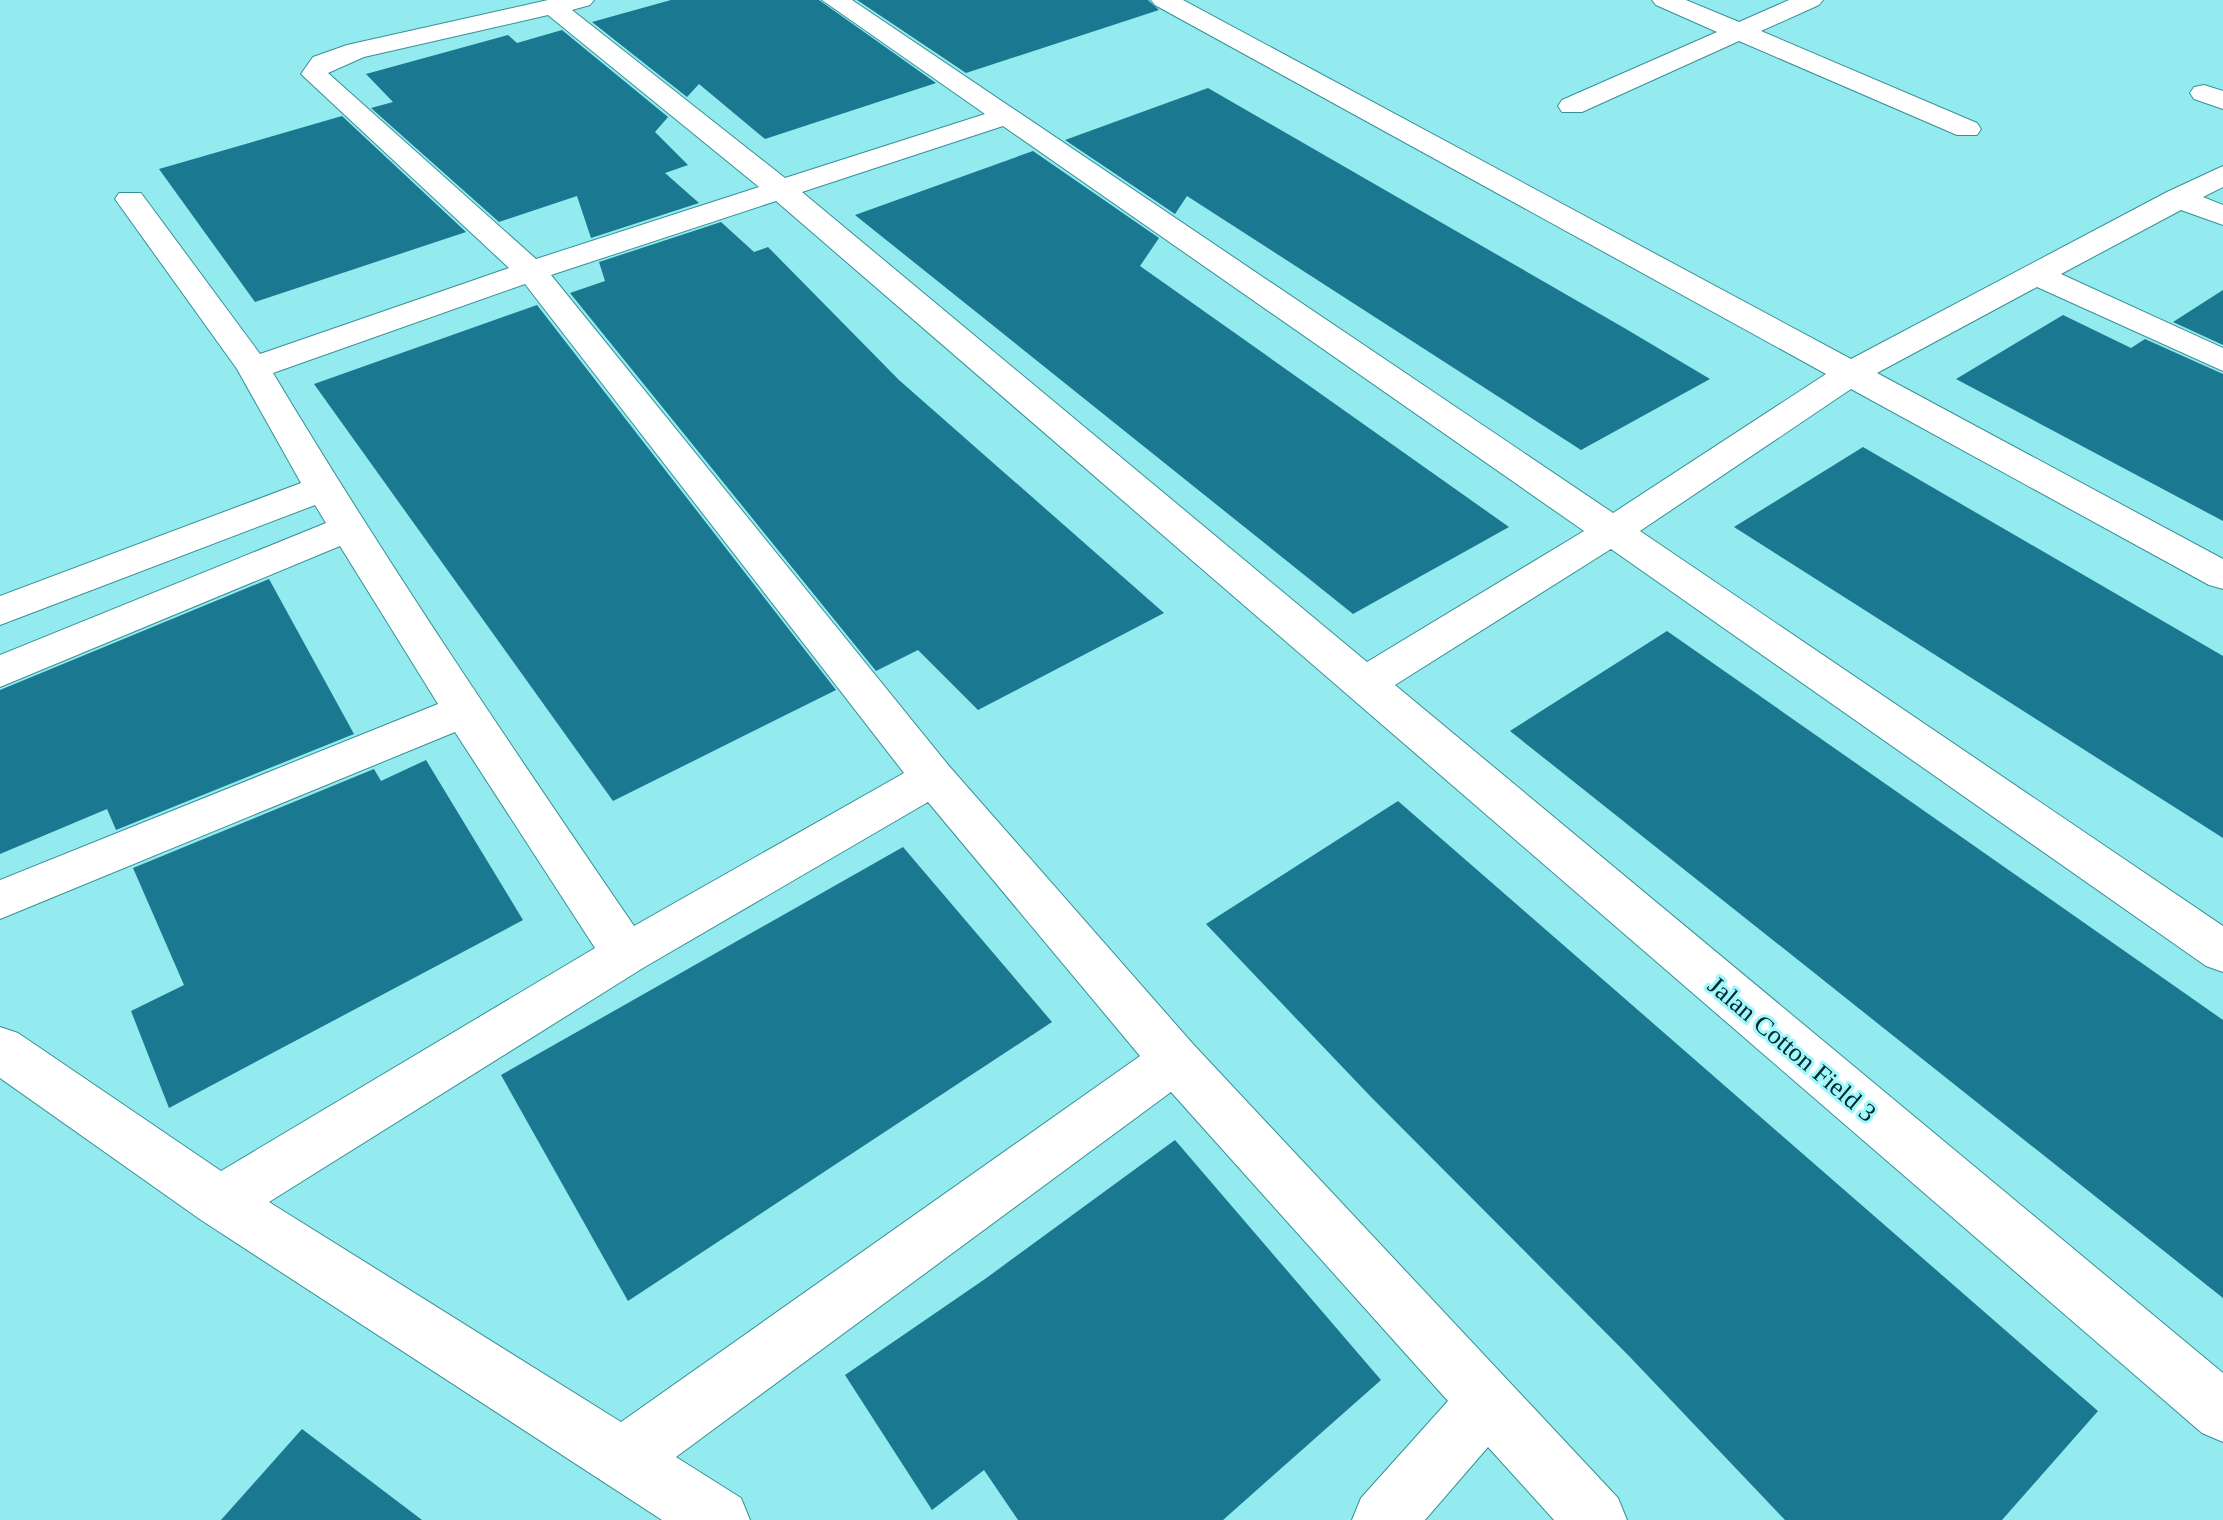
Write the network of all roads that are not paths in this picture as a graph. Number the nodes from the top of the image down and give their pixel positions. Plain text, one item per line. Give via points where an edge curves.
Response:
1 (835, 0) edge
2 (1164, 0) edge
3 (1665, 0) edge
4 (1810, 0) edge
5 (567, 4) edge
6 (1741, 31) junction
7 (1572, 106) dead end
8 (1006, 116) junction
9 (1967, 129) dead end
10 (2223, 175) edge
11 (781, 190) junction
12 (2178, 198) junction
13 (130, 199) dead end
14 (2223, 216) edge
15 (531, 271) junction
16 (2038, 275) junction
17 (2223, 361) edge
18 (253, 368) junction
19 (1853, 372) junction
20 (323, 488) junction
21 (349, 528) junction
22 (1614, 530) junction
23 (2223, 576) edge
24 (0, 611) edge
25 (0, 672) edge
26 (1362, 685) junction
27 (464, 711) junction
28 (933, 778) junction
29 (0, 900) edge
30 (2223, 952) edge
31 (626, 954) junction
32 (0, 1049) edge
33 (1175, 1060) junction
34 (220, 1202) junction
35 (1489, 1400) junction
36 (2223, 1412) edge
37 (624, 1457) junction
38 (719, 1520) edge
39 (1383, 1520) edge
40 (1596, 1520) edge

1 - 8 street
2 - 19 street
3 - 6 street
4 - 6 street
5 - 11 street, Jalan Cotton Field 3
5 - 15 street via 356,51 314,70 316,79
6 - 7 street
6 - 9 street
8 - 11 street
8 - 22 street
10 - 12 street
11 - 15 street
11 - 26 street, Jalan Cotton Field 3
12 - 14 street
12 - 16 street
13 - 18 street
15 - 18 street
15 - 28 street
16 - 17 street
16 - 19 street
18 - 20 street
19 - 22 street
19 - 23 street
20 - 21 street
20 - 24 street
21 - 25 street
21 - 27 street
22 - 26 street
22 - 30 street
26 - 36 street, Jalan Cotton Field 3
27 - 29 street
27 - 31 street
28 - 31 street
28 - 33 street
31 - 34 street
32 - 34 street
33 - 35 street
33 - 37 street
34 - 37 street
35 - 39 street
35 - 40 street
37 - 38 street

